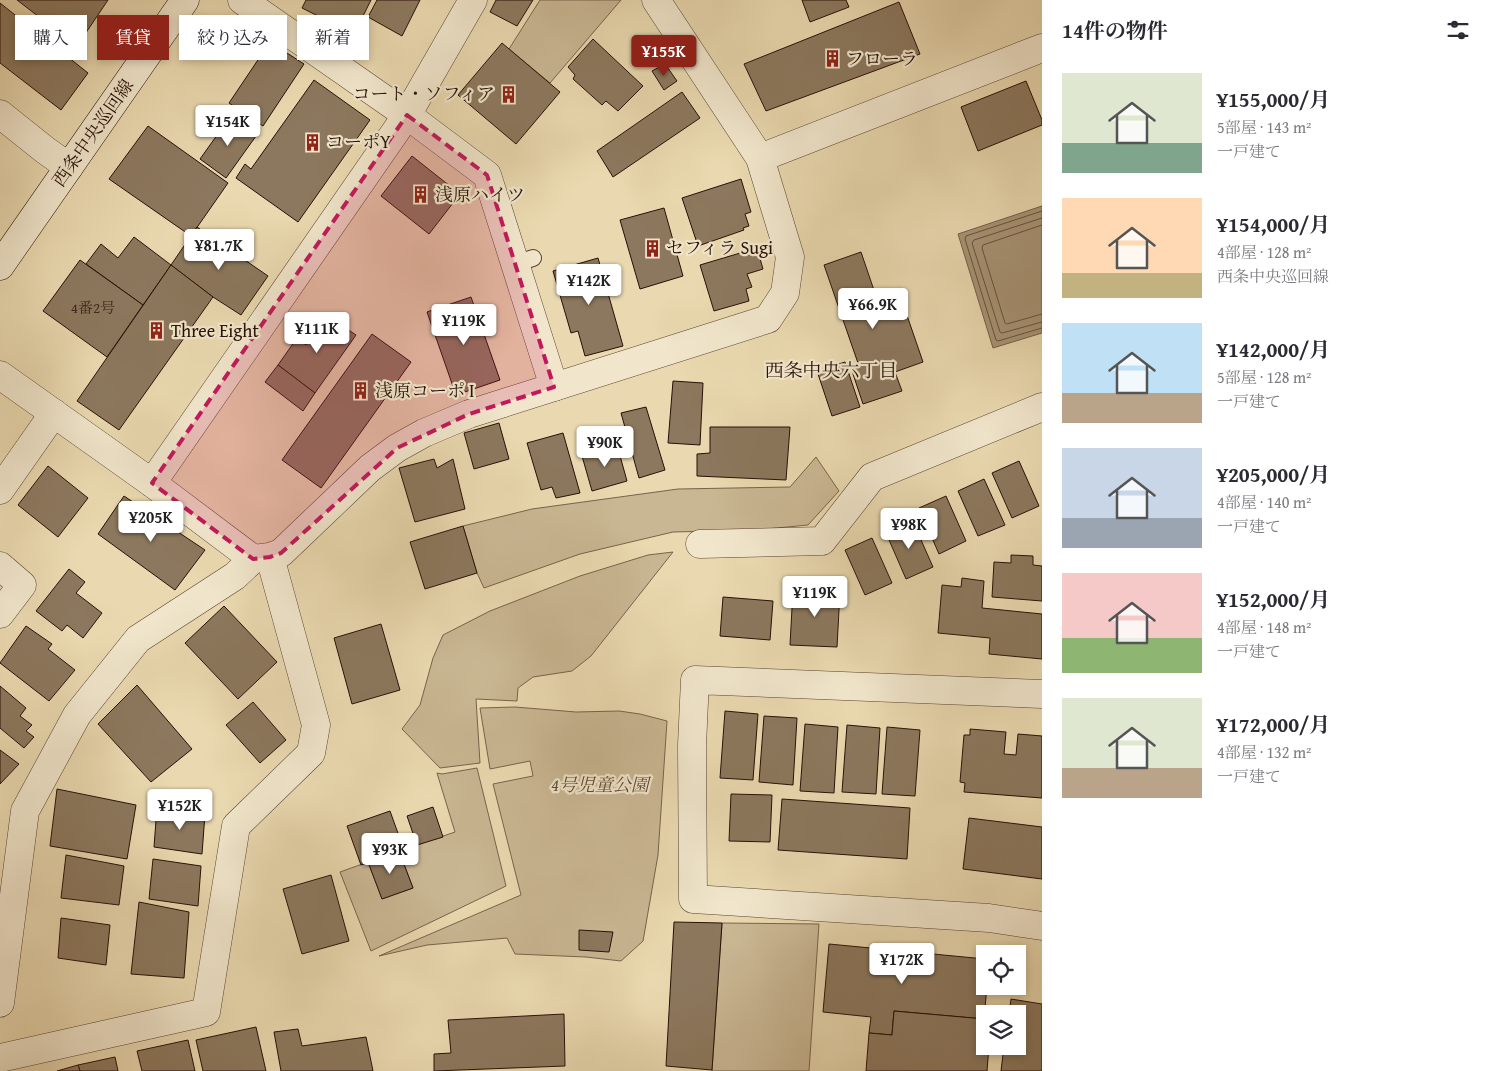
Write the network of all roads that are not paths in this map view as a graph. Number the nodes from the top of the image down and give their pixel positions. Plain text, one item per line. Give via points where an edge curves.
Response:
1 (185, 0) edge
2 (242, 0) edge
3 (473, 0) edge
4 (656, 0) edge
5 (1042, 48) edge
6 (0, 114) edge
7 (407, 115) junction
8 (760, 158) junction
9 (69, 167) junction
10 (0, 266) edge
11 (0, 375) edge
12 (554, 387) junction
13 (1042, 408) edge
14 (54, 413) junction
15 (152, 482) junction
16 (0, 490) edge
17 (700, 544) dead end
18 (261, 558) junction
19 (0, 566) edge
20 (0, 614) edge
21 (1042, 694) edge
22 (1042, 926) edge
23 (0, 1003) edge
24 (0, 1058) edge

1 - 9 street, 西条中央巡回線
2 - 7 street
3 - 7 street
4 - 8 street
5 - 8 street
6 - 9 street
7 - 12 street via 487,175 524,261
7 - 15 street
8 - 12 street via 790,257 785,293 768,320
9 - 10 street, 西条中央巡回線
11 - 14 street
12 - 18 street via 469,414 397,448 370,468 281,553
13 - 17 street via 872,477 822,541
14 - 15 street
14 - 16 street
15 - 18 street
18 - 23 street via 138,639 77,715 25,811
18 - 24 street via 316,725 311,753 236,826 206,1012
19 - 20 street via 22,585
21 - 22 street via 695,680 692,754 694,899 989,918

